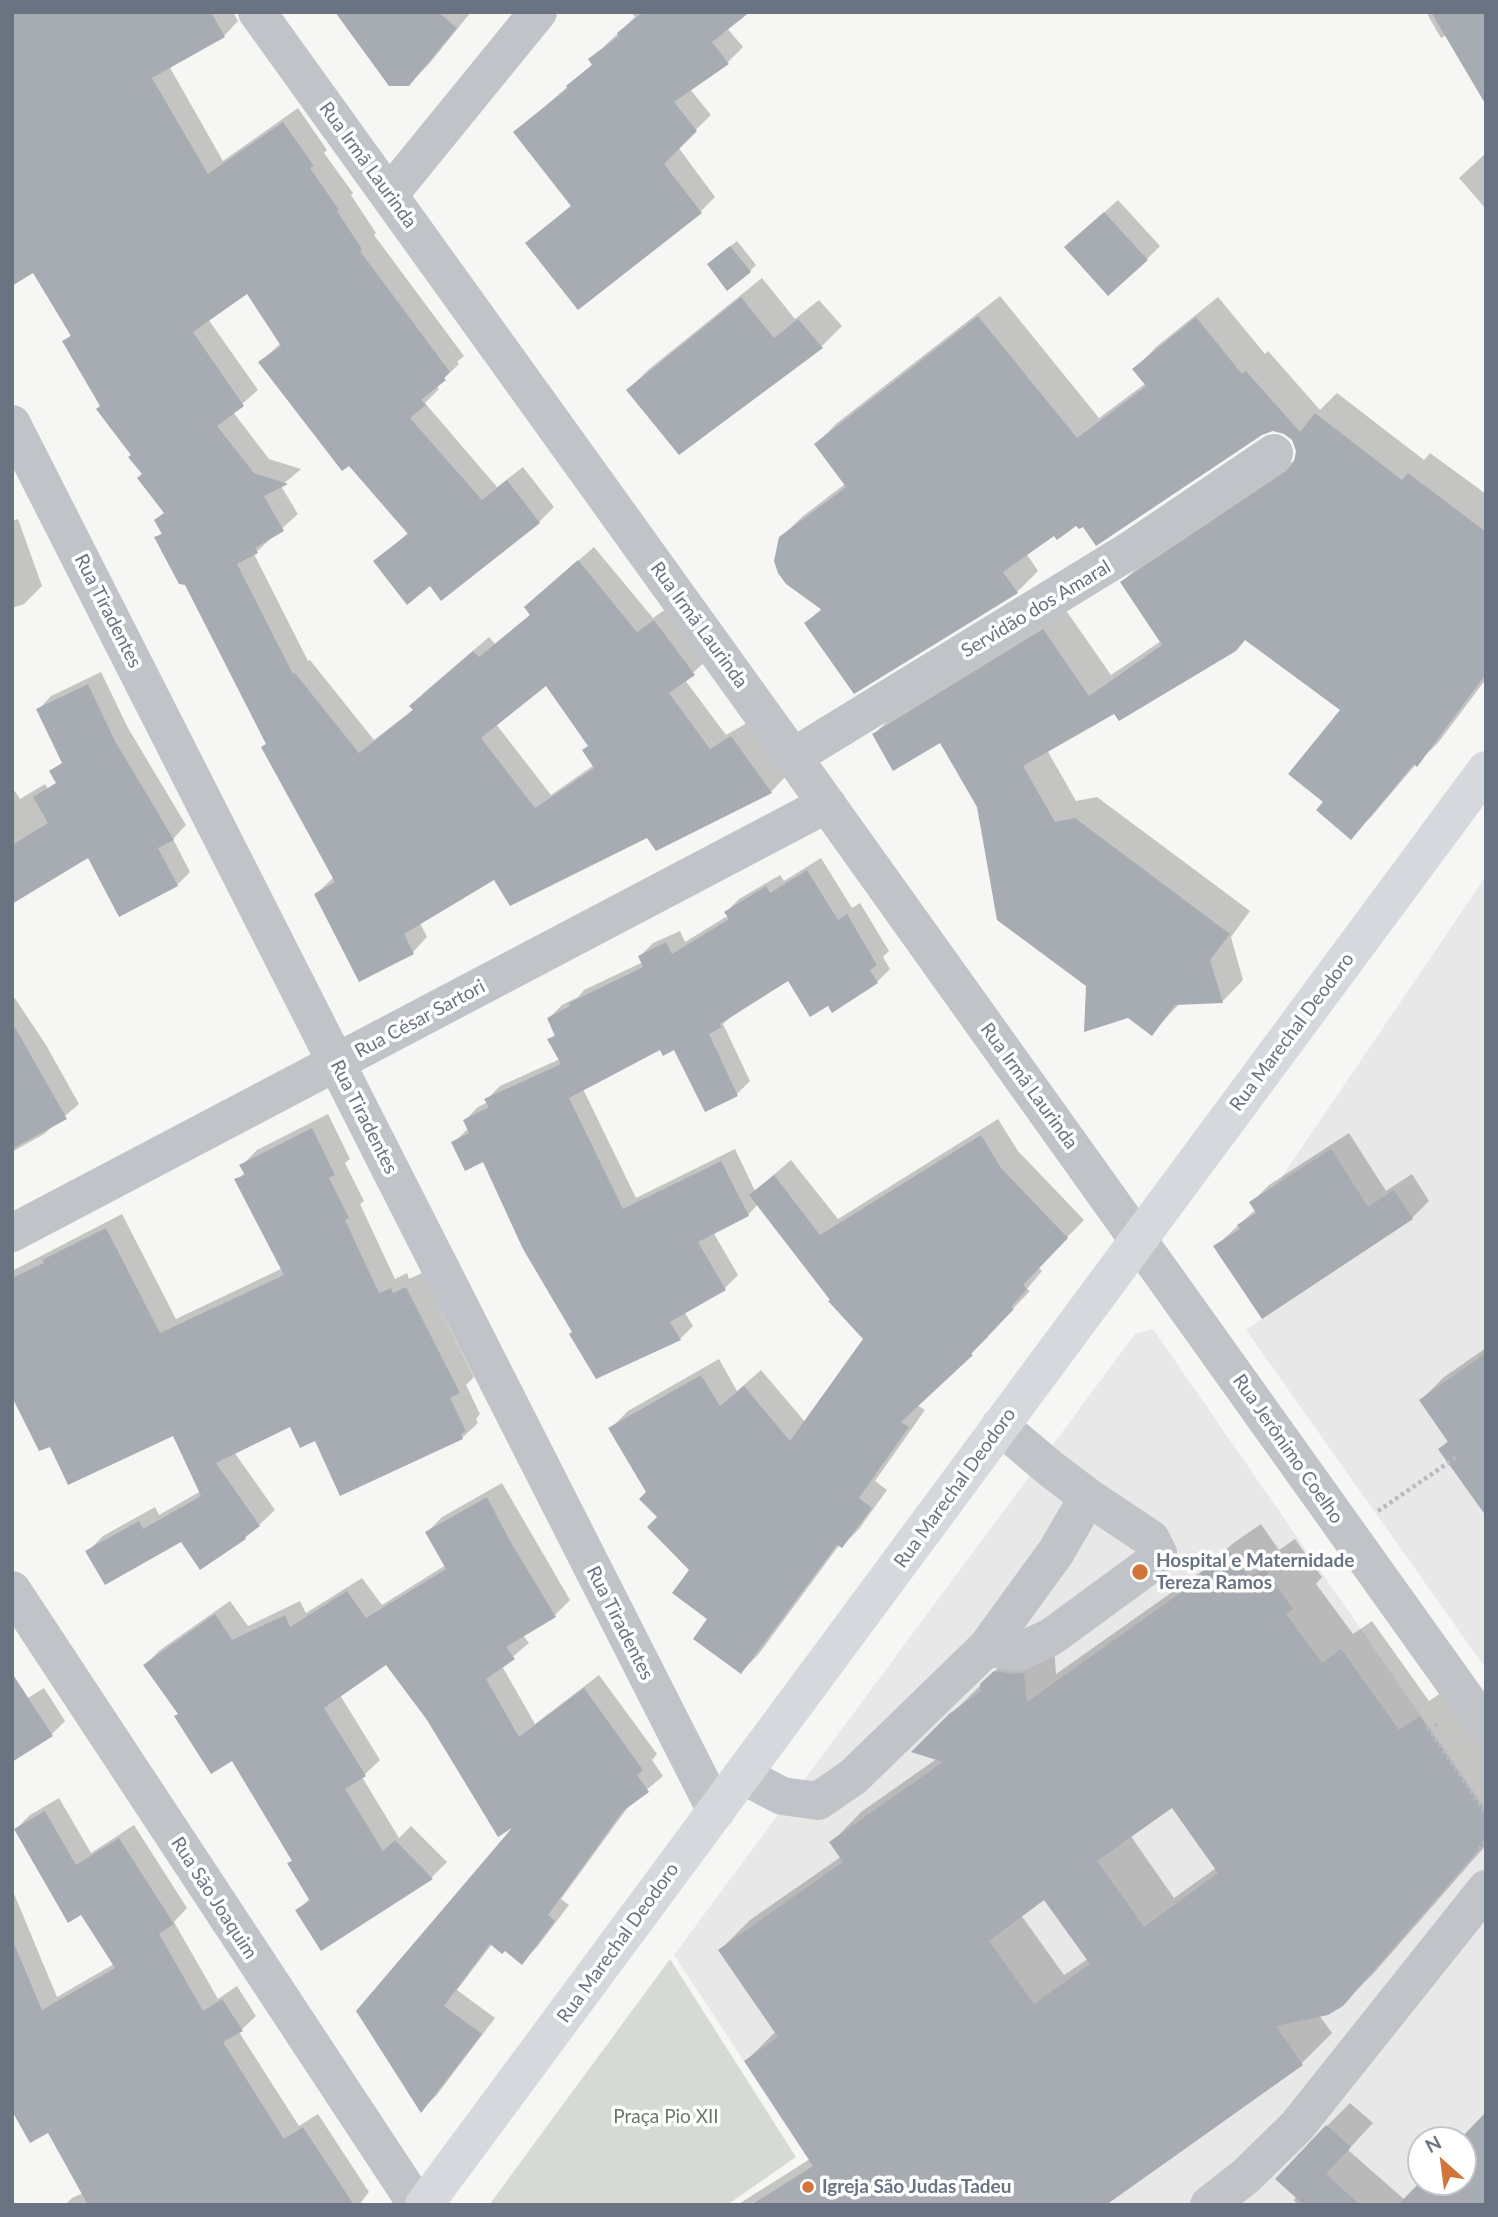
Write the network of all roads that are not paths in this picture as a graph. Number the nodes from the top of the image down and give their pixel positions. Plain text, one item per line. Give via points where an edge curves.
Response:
1 (257, 12) edge
2 (538, 12) edge
3 (389, 195) junction
4 (12, 424) edge
5 (1275, 453) dead end
6 (793, 757) junction
7 (1486, 770) edge
8 (827, 804) junction
9 (337, 1063) junction
10 (12, 1233) edge
11 (1139, 1240) junction
12 (1000, 1426) junction
13 (1088, 1497) junction
14 (12, 1590) edge
15 (986, 1647) junction
16 (1486, 1727) edge
17 (742, 1775) junction
18 (716, 1811) junction
19 (1486, 1889) edge
20 (417, 2205) edge
21 (424, 2205) edge
22 (1209, 2205) edge

1 - 3 street, Rua Irmã Laurinda
2 - 3 street
3 - 6 street, Rua Irmã Laurinda
4 - 9 street, Rua Tiradentes
5 - 6 street, Servidão dos Amaral via 1129,551
6 - 8 street, Rua Irmã Laurinda
7 - 11 main road, Rua Marechal Deodoro
8 - 9 street, Rua César Sartori
8 - 11 street, Rua Irmã Laurinda
9 - 10 street, Rua César Sartori
9 - 18 street, Rua Tiradentes
11 - 12 main road, Rua Marechal Deodoro
11 - 16 street, Rua Jerônimo Coelho
12 - 13 street
12 - 17 main road, Rua Marechal Deodoro
13 - 15 street via 1056,1552
13 - 15 street via 1151,1539 1158,1553 1152,1563 1051,1637 1017,1653
14 - 20 street, Rua São Joaquim
15 - 17 street via 853,1777 818,1801 782,1796
17 - 18 main road, Rua Marechal Deodoro
18 - 21 main road, Rua Marechal Deodoro
19 - 22 street via 1297,2126

